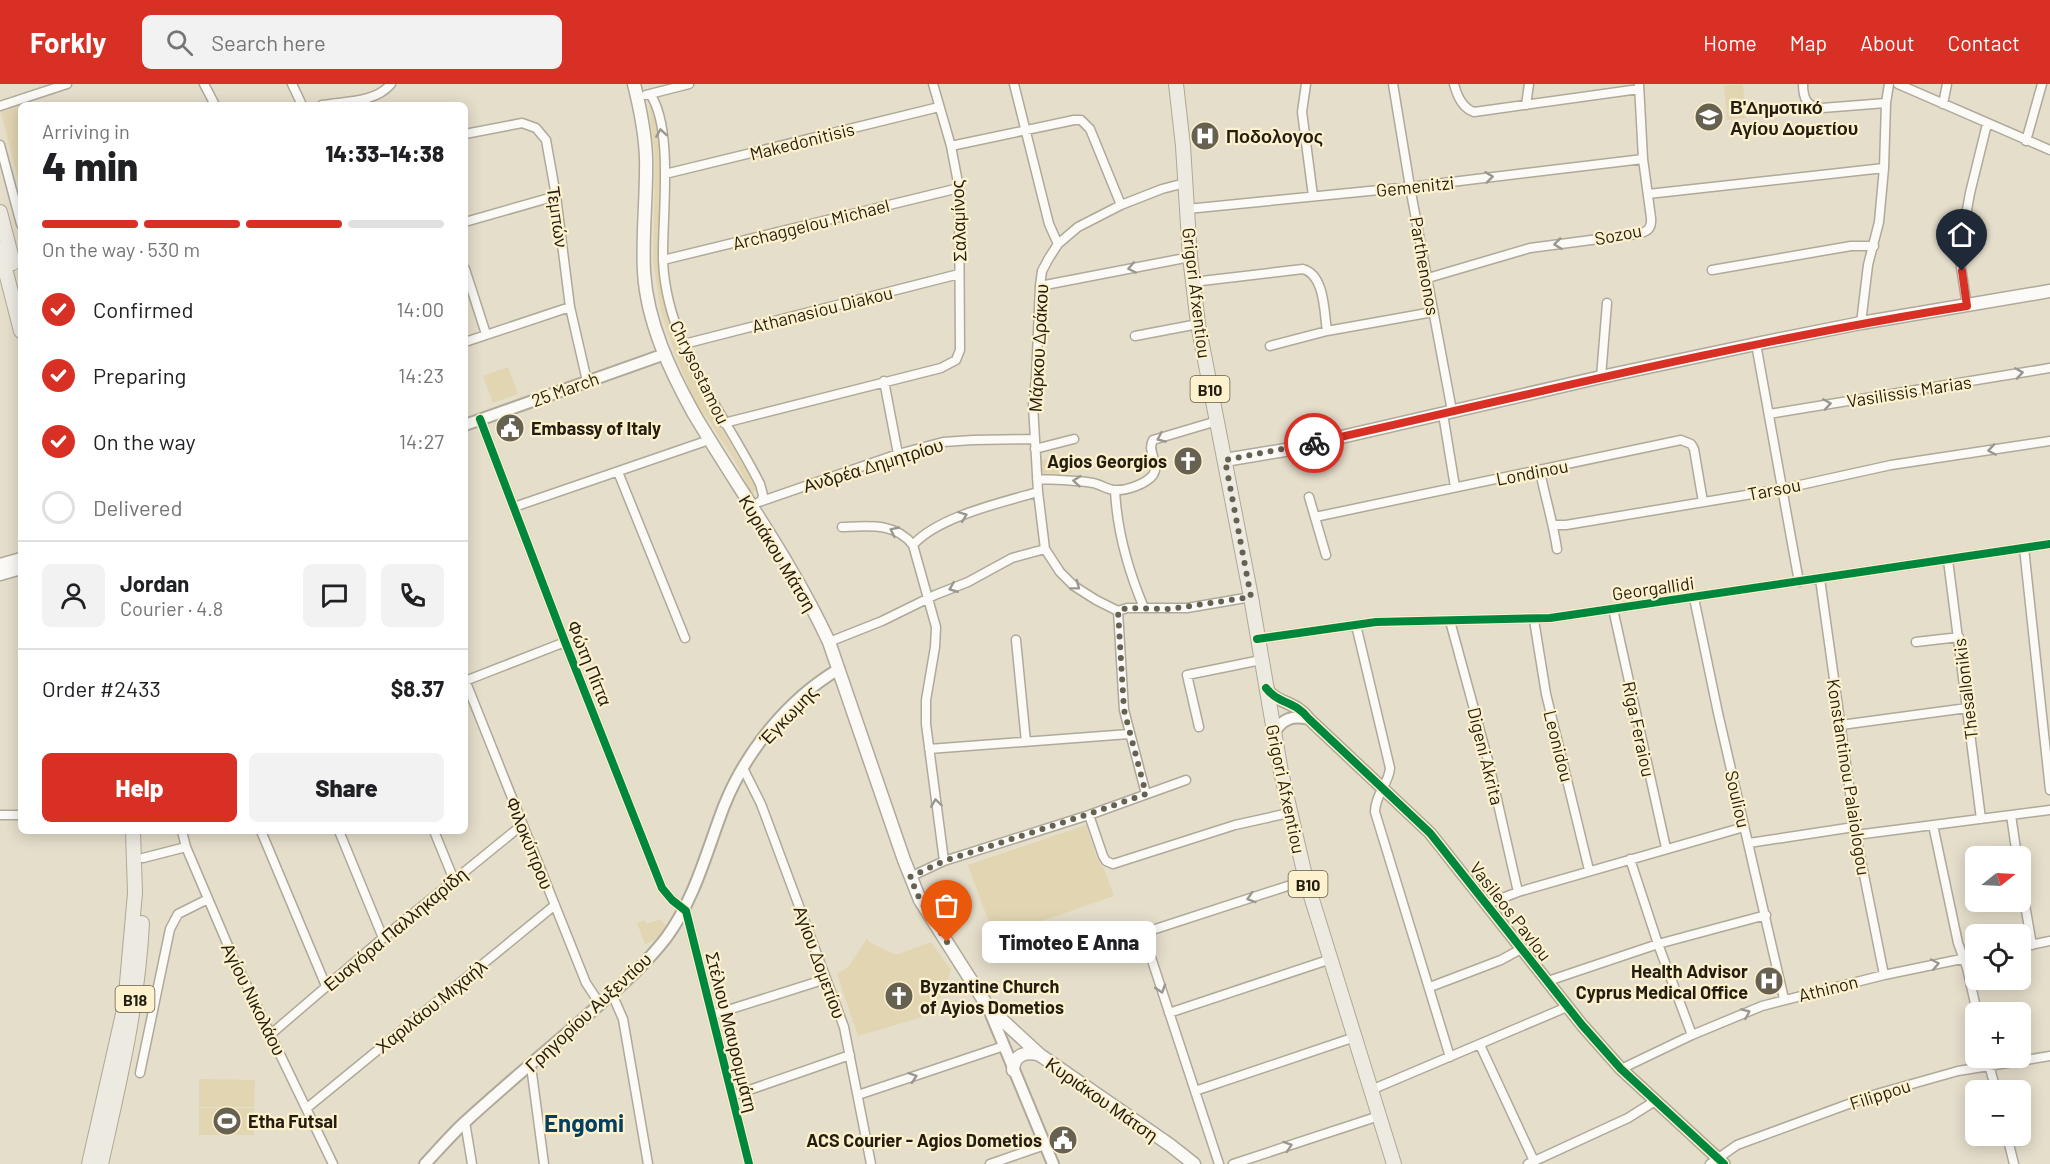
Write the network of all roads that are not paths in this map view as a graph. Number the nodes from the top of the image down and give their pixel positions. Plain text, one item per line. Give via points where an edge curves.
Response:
1 (67, 84) edge
2 (204, 84) edge
3 (292, 84) edge
4 (391, 84) edge
5 (689, 84) edge
6 (933, 84) edge
7 (1014, 84) edge
8 (1176, 84) edge
9 (1306, 84) edge
10 (1393, 84) edge
11 (1454, 84) edge
12 (1529, 84) edge
13 (1803, 84) edge
14 (1889, 84) edge
15 (1898, 84) edge
16 (1947, 84) edge
17 (2042, 84) edge
18 (1639, 86) edge
19 (635, 90) edge
20 (650, 94) junction
21 (213, 102) edge
22 (301, 102) edge
23 (341, 102) edge
24 (1886, 103) junction
25 (1943, 104) junction
26 (1526, 105) junction
27 (0, 106) edge
28 (939, 107) junction
29 (1987, 124) junction
30 (1026, 130) junction
31 (468, 133) edge
32 (2026, 141) junction
33 (0, 145) edge
34 (951, 146) junction
35 (2050, 150) edge
36 (1643, 159) junction
37 (1884, 168) junction
38 (665, 174) junction
39 (1185, 183) junction
40 (1410, 187) junction
41 (959, 188) junction
42 (1648, 194) junction
43 (556, 196) junction
44 (1313, 196) junction
45 (1120, 205) junction
46 (1187, 208) junction
47 (0, 212) edge
48 (18, 213) edge
49 (468, 221) edge
50 (1058, 244) junction
51 (1874, 246) junction
52 (0, 249) edge
53 (1190, 257) junction
54 (663, 260) junction
55 (1712, 270) dead end
56 (959, 274) junction
57 (468, 278) edge
58 (1428, 278) junction
59 (18, 282) edge
60 (1193, 282) junction
61 (1040, 286) junction
62 (2050, 291) edge
63 (1607, 303) dead end
64 (1967, 306) junction
65 (570, 307) junction
66 (1433, 312) junction
67 (18, 319) edge
68 (1861, 323) junction
69 (1198, 324) junction
70 (1327, 331) junction
71 (486, 334) junction
72 (1135, 336) dead end
73 (468, 341) edge
74 (684, 344) junction
75 (1756, 344) junction
76 (1270, 346) dead end
77 (664, 354) junction
78 (2050, 368) edge
79 (1601, 376) junction
80 (587, 381) junction
81 (884, 381) junction
82 (1447, 413) junction
83 (1769, 414) junction
84 (480, 419) junction
85 (1217, 421) junction
86 (724, 423) junction
87 (468, 424) edge
88 (1034, 439) junction
89 (1074, 439) dead end
90 (709, 440) junction
91 (2050, 441) edge
92 (1035, 449) junction
93 (898, 454) junction
94 (1225, 460) junction
95 (1540, 471) junction
96 (618, 472) junction
97 (1037, 479) junction
98 (1455, 487) junction
99 (1782, 489) junction
100 (1115, 490) junction
101 (1038, 492) junction
102 (1309, 497) dead end
103 (762, 500) junction
104 (1703, 502) junction
105 (514, 507) junction
106 (751, 507) junction
107 (1315, 517) junction
108 (1553, 525) junction
109 (842, 527) dead end
110 (2050, 544) edge
111 (913, 545) junction
112 (2024, 548) junction
113 (1045, 549) junction
114 (1557, 549) dead end
115 (1326, 555) dead end
116 (18, 560) edge
117 (1948, 560) junction
118 (0, 565) edge
119 (18, 569) edge
120 (0, 574) edge
121 (1820, 579) junction
122 (1799, 582) junction
123 (1251, 597) junction
124 (1694, 598) junction
125 (929, 599) junction
126 (1144, 608) junction
127 (1613, 609) junction
128 (1118, 611) junction
129 (1534, 620) junction
130 (1450, 621) junction
131 (1356, 625) junction
132 (1959, 637) junction
133 (686, 638) dead end
134 (1257, 639) junction
135 (1016, 640) dead end
136 (565, 642) junction
137 (829, 642) junction
138 (1916, 642) dead end
139 (1261, 660) junction
140 (838, 669) junction
141 (468, 679) edge
142 (468, 688) edge
143 (1266, 688) junction
144 (1967, 708) junction
145 (1309, 719) junction
146 (1840, 725) junction
147 (1199, 727) dead end
148 (1129, 734) junction
149 (1274, 734) junction
150 (1026, 742) junction
151 (929, 749) junction
152 (743, 768) junction
153 (1186, 780) dead end
154 (1383, 787) junction
155 (2050, 790) edge
156 (1146, 794) junction
157 (2050, 810) edge
158 (1289, 813) junction
159 (18, 814) edge
160 (1089, 814) junction
161 (0, 815) edge
162 (2011, 815) junction
163 (1981, 819) junction
164 (522, 825) junction
165 (1933, 825) junction
166 (1744, 826) junction
167 (1855, 831) junction
168 (133, 834) edge
169 (142, 834) edge
170 (183, 834) edge
171 (262, 834) edge
172 (340, 834) edge
173 (435, 834) edge
174 (1749, 843) junction
175 (2016, 846) edge
176 (186, 847) junction
177 (1666, 848) junction
178 (143, 858) junction
179 (1630, 859) junction
180 (944, 861) junction
181 (1589, 870) junction
182 (910, 877) junction
183 (1306, 879) junction
184 (454, 880) junction
185 (1518, 891) junction
186 (208, 899) junction
187 (1487, 904) junction
188 (555, 905) junction
189 (684, 908) junction
190 (2026, 912) edge
191 (1766, 915) junction
192 (383, 938) junction
193 (2050, 941) edge
194 (1658, 944) junction
195 (2032, 945) joint
196 (1521, 949) junction
197 (1964, 958) junction
198 (1331, 959) junction
199 (1884, 975) junction
200 (826, 979) junction
201 (1548, 981) junction
202 (326, 986) junction
203 (1430, 987) junction
204 (612, 994) junction
205 (1784, 999) junction
206 (1975, 1002) edge
207 (600, 1004) junction
208 (1567, 1006) junction
209 (988, 1007) junction
210 (1169, 1013) junction
211 (712, 1015) junction
212 (271, 1034) junction
213 (1692, 1035) junction
214 (1355, 1037) junction
215 (1480, 1045) junction
216 (1004, 1046) junction
217 (850, 1055) junction
218 (1040, 1055) junction
219 (2050, 1056) edge
220 (1450, 1057) junction
221 (2031, 1058) edge
222 (531, 1066) junction
223 (1965, 1068) edge
224 (1621, 1069) junction
225 (1013, 1070) junction
226 (140, 1073) dead end
227 (1371, 1090) junction
228 (1195, 1091) junction
229 (858, 1095) junction
230 (732, 1096) junction
231 (1655, 1101) junction
232 (307, 1108) junction
233 (1379, 1116) junction
234 (465, 1122) junction
235 (1045, 1145) junction
236 (2010, 1146) edge
237 (1717, 1162) edge
238 (1531, 1163) edge
239 (89, 1164) edge
240 (101, 1164) edge
241 (333, 1164) edge
242 (424, 1164) edge
243 (472, 1164) edge
244 (544, 1164) edge
245 (648, 1164) edge
246 (749, 1164) edge
247 (872, 1164) edge
248 (990, 1164) edge
249 (1053, 1164) edge
250 (1194, 1164) edge
251 (1219, 1164) edge
252 (1233, 1164) edge
253 (1394, 1164) edge
254 (2014, 1164) edge

1 - 27 street
2 - 21 street
3 - 22 street
4 - 23 street via 372,97
5 - 20 street
6 - 28 street, Σαλαμίνος
7 - 30 street
8 - 39 main road, Grigori Afxentiou / B10
9 - 44 street via 1302,112
10 - 40 street, Parthenonos
11 - 26 street via 1461,102 1471,111
12 - 26 street
13 - 24 street via 1804,97 1812,106
14 - 24 street
15 - 25 street
16 - 25 street
17 - 32 street
18 - 26 street
18 - 36 street
19 - 20 street
19 - 77 main road, Κυριάκου Μάτση via 646,157 644,271
38 -> 20 street, Chrysostamou via 659,118
24 - 37 street
25 - 29 street
28 - 34 street, Σαλαμίνος
28 - 38 street, Makedonitisis
29 - 32 street
29 - 64 street via 1959,254
30 - 34 street
30 - 45 street via 1074,120 1087,124
30 - 50 street via 1048,224
31 - 43 street, Τεμπών via 522,123 536,128 546,140
32 - 35 street
33 - 48 street
34 - 41 street, Σαλαμίνος
40 -> 36 street, Gemenitzi
36 - 42 street
37 - 42 street, Sozou
37 - 51 street
38 - 54 street, Chrysostamou
39 - 45 street, Μάρκου Δράκου
39 - 46 main road, Grigori Afxentiou / B10
40 - 44 street, Gemenitzi
40 - 58 street, Parthenonos
41 - 54 street, Archaggelou Michael
41 - 56 street, Σαλαμίνος
42 -> 58 street, Sozou via 1652,224 1648,230 1530,248
43 - 49 street
43 - 65 street, Τεμπών
44 - 46 street, Gemenitzi
45 - 50 street, Μάρκου Δράκου via 1085,222
46 - 53 main road, Grigori Afxentiou / B10
47 - 59 main road
50 - 61 street, Μάρκου Δράκου via 1042,271
51 - 55 street via 1851,246
51 - 68 street
52 - 67 main road
53 - 60 main road, Grigori Afxentiou / B10
53 -> 61 street
54 - 74 street, Chrysostamou via 669,301
56 - 74 street, Athanasiou Diakou
56 - 81 street, Σαλαμίνος via 960,350 956,360 941,368
57 - 71 street
58 - 66 street, Parthenonos
60 - 69 main road, Grigori Afxentiou / B10
60 - 70 street via 1310,270 1317,279
61 - 88 street, Μάρκου Δράκου
62 - 64 main road
63 - 79 street
64 - 68 main road
65 - 71 street
65 - 80 street, Τεμπών
66 - 70 street
66 - 82 street, Parthenonos
68 - 75 main road
69 - 72 street
69 - 85 main road, Grigori Afxentiou / B10
70 - 76 street
71 - 73 street
74 - 86 street, Chrysostamou
75 - 79 main road
75 - 83 street
77 - 80 street, 25 March
77 - 90 main road, Κυριάκου Μάτση
83 -> 78 street, Vasilissis Marias
79 - 82 main road
80 - 84 street, 25 March
81 - 86 street
81 - 93 street
82 - 94 main road
82 - 98 street, Parthenonos
83 - 99 street
84 - 87 street, 25 March
84 - 105 street, Φώτη Πίττα
85 - 94 main road, Grigori Afxentiou / B10
85 -> 100 street via 1156,438 1151,444 1156,465 1151,477 1138,485
86 - 103 street, Chrysostamou via 760,484
88 - 92 street, Μάρκου Δράκου
88 - 93 street, Ανδρέα Δημητρίου via 957,441
89 - 92 street
90 - 96 street
90 - 106 main road, Κυριάκου Μάτση
91 -> 99 street, Tarsou via 1891,465
92 - 97 street, Μάρκου Δράκου
93 - 103 street, Ανδρέα Δημητρίου
94 - 123 main road, Grigori Afxentiou / B10
95 - 98 street, Londinou
95 - 104 street, Londinou via 1681,440 1691,444 1695,454
95 - 108 street
96 - 105 street
96 - 133 street
100 -> 97 street via 1079,481
97 - 101 street, Μάρκου Δράκου
98 - 107 street, Londinou
99 - 104 street, Tarsou
99 - 122 street
100 - 126 street via 1116,519 1132,580
111 -> 101 street via 921,536 949,522
101 - 113 street, Μάρκου Δράκου
102 - 107 street
103 - 106 street, Ανδρέα Δημητρίου
104 - 108 street, Tarsou
105 - 136 street, Φώτη Πίττα
106 - 137 main road, Κυριάκου Μάτση via 799,584
107 - 115 street
108 - 114 street
111 -> 109 street via 882,526
110 - 112 street, Georgallidi
111 - 125 street
112 - 117 street, Georgallidi
112 - 155 street
113 -> 125 street via 1006,560
113 -> 128 street via 1074,586
116 - 118 main road
117 - 121 street, Georgallidi
117 - 132 street, Thesallonikis
119 - 120 main road
121 - 122 street, Georgallidi
121 - 146 street, Konstantinou Palaiologou
122 - 124 street, Georgallidi
123 - 126 street via 1187,608
123 - 134 main road, Grigori Afxentiou / B10
124 - 127 street, Georgallidi
124 - 166 street, Souliou
125 - 137 street
125 - 151 street via 936,639 926,700
126 - 128 street
127 - 129 street, Georgallidi
127 - 177 street, Riga Feraiou
128 - 148 street
129 - 130 street, Georgallidi
129 - 181 street, Leonidou via 1546,694
130 - 131 street, Georgallidi
130 - 185 street, Digeni Akrita
131 - 134 street, Georgallidi
131 - 154 street via 1390,768
132 - 138 street
132 - 144 street, Thesallonikis
134 - 139 main road, Grigori Afxentiou / B10
135 - 150 street
136 - 141 street
136 - 189 street, Φώτη Πίττα via 662,888
137 - 140 main road, Κυριάκου Μάτση
139 - 143 main road, Grigori Afxentiou / B10
139 - 147 street via 1187,675
140 - 152 street, Έγκωμης via 781,717
140 - 182 main road, Κυριάκου Μάτση
142 - 164 street, Φιλοκύπρου
143 - 145 street, Vasileos Pavlou
143 - 149 main road, Grigori Afxentiou / B10
144 - 146 street
144 - 163 street, Thesallonikis
145 - 149 street via 1289,718 1280,723
145 - 154 street, Vasileos Pavlou
146 - 167 street, Konstantinou Palaiologou
148 - 150 street
148 - 156 street
149 - 158 main road, Grigori Afxentiou / B10
150 - 151 street
180 -> 151 street
152 - 189 street, Γρηγορίου Αυξεντίου
152 - 200 street, Αγίου Δομετίου
153 - 156 street
154 - 187 street, Vasileos Pavlou via 1430,833
154 - 203 street via 1375,802 1375,812
156 - 160 street
157 - 162 street
158 - 160 street via 1235,825 1113,864 1103,856
158 - 183 main road, Grigori Afxentiou / B10
159 - 161 street
160 - 180 street
162 - 163 street
162 - 175 street
163 - 165 street
164 - 184 street, Ευαγόρα Παλληκαρίδη
164 - 188 street, Φιλοκύπρου
165 - 167 street
165 - 197 street
166 - 174 street, Souliou
166 - 177 street
167 - 174 street
167 - 199 street, Konstantinou Palaiologou
168 - 239 main road, B18 via 135,892 125,1005
169 - 178 main road, B18
170 - 176 street, Αγίου Νικολάου
171 - 202 street
172 - 192 street
173 - 184 street
174 - 191 street, Souliou
176 - 178 street
176 - 186 street, Αγίου Νικολάου
177 - 179 street
178 - 240 main road, B18 via 138,984
179 - 181 street
179 - 194 street
180 - 182 street
181 - 185 street
182 - 209 main road, Κυριάκου Μάτση via 920,900
183 - 198 main road, Grigori Afxentiou / B10
183 -> 210 street via 1143,933
184 - 192 street, Ευαγόρα Παλληκαρίδη
185 - 187 street
186 - 212 street, Αγίου Νικολάου
186 - 226 street via 178,914 170,929
187 - 196 street, Vasileos Pavlou
188 - 207 street, Φιλοκύπρου via 589,990
188 - 232 street, Χαριλάου Μιχαήλ
189 - 204 street, Γρηγορίου Αυξεντίου via 665,938
189 - 211 street, Στέλιου Μαυρομμάτη
190 - 195 street
191 - 194 street
191 - 205 street, Souliou
192 - 202 street, Ευαγόρα Παλληκαρίδη
193 - 195 street
194 - 201 street
194 - 213 street
196 - 201 street, Vasileos Pavlou
196 - 203 street
199 -> 197 street, Athinon
197 - 206 street
198 - 210 street
198 - 214 main road, Grigori Afxentiou / B10
199 - 205 street, Athinon
200 - 211 street
200 - 217 street, Αγίου Δομετίου
201 - 208 street, Vasileos Pavlou
202 - 212 street, Ευαγόρα Παλληκαρίδη
203 - 220 street
204 - 207 street, Γρηγορίου Αυξεντίου
204 - 245 street via 623,1019
213 -> 205 street, Athinon
207 - 222 street, Γρηγορίου Αυξεντίου
208 - 215 street
208 - 224 street, Vasileos Pavlou
209 - 216 street, Κυριάκου Μάτση
209 - 218 main road, Κυριάκου Μάτση
210 - 228 street
211 - 230 street, Στέλιου Μαυρομμάτη
212 - 232 street, Αγίου Νικολάου
213 - 224 street, Athinon
214 - 227 main road, Grigori Afxentiou / B10
214 - 228 street
215 - 220 street
215 - 238 street
216 - 225 street, Κυριάκου Μάτση
229 -> 216 street
217 - 229 street, Αγίου Δομετίου
217 - 230 street
218 - 225 main road, Κυριάκου Μάτση via 1018,1056
218 - 250 main road, Κυριάκου Μάτση
219 - 221 street, Filippou
220 - 227 street
222 - 234 street, Γρηγορίου Αυξεντίου
222 - 244 street
223 - 237 street, Filippou via 1873,1095 1737,1145
224 - 231 street, Vasileos Pavlou
225 - 235 street, Κυριάκου Μάτση
227 - 233 main road, Grigori Afxentiou / B10
228 - 251 street
229 - 247 street, Αγίου Δομετίου
230 - 246 street, Στέλιου Μαυρομμάτη
231 - 237 street, Vasileos Pavlou
231 - 238 street via 1628,1118
232 - 241 street, Αγίου Νικολάου
252 -> 233 street
233 - 253 main road, Grigori Afxentiou / B10
234 - 242 street, Γρηγορίου Αυξεντίου
234 - 243 street
235 - 248 street
235 - 249 street, Κυριάκου Μάτση
236 - 254 street

